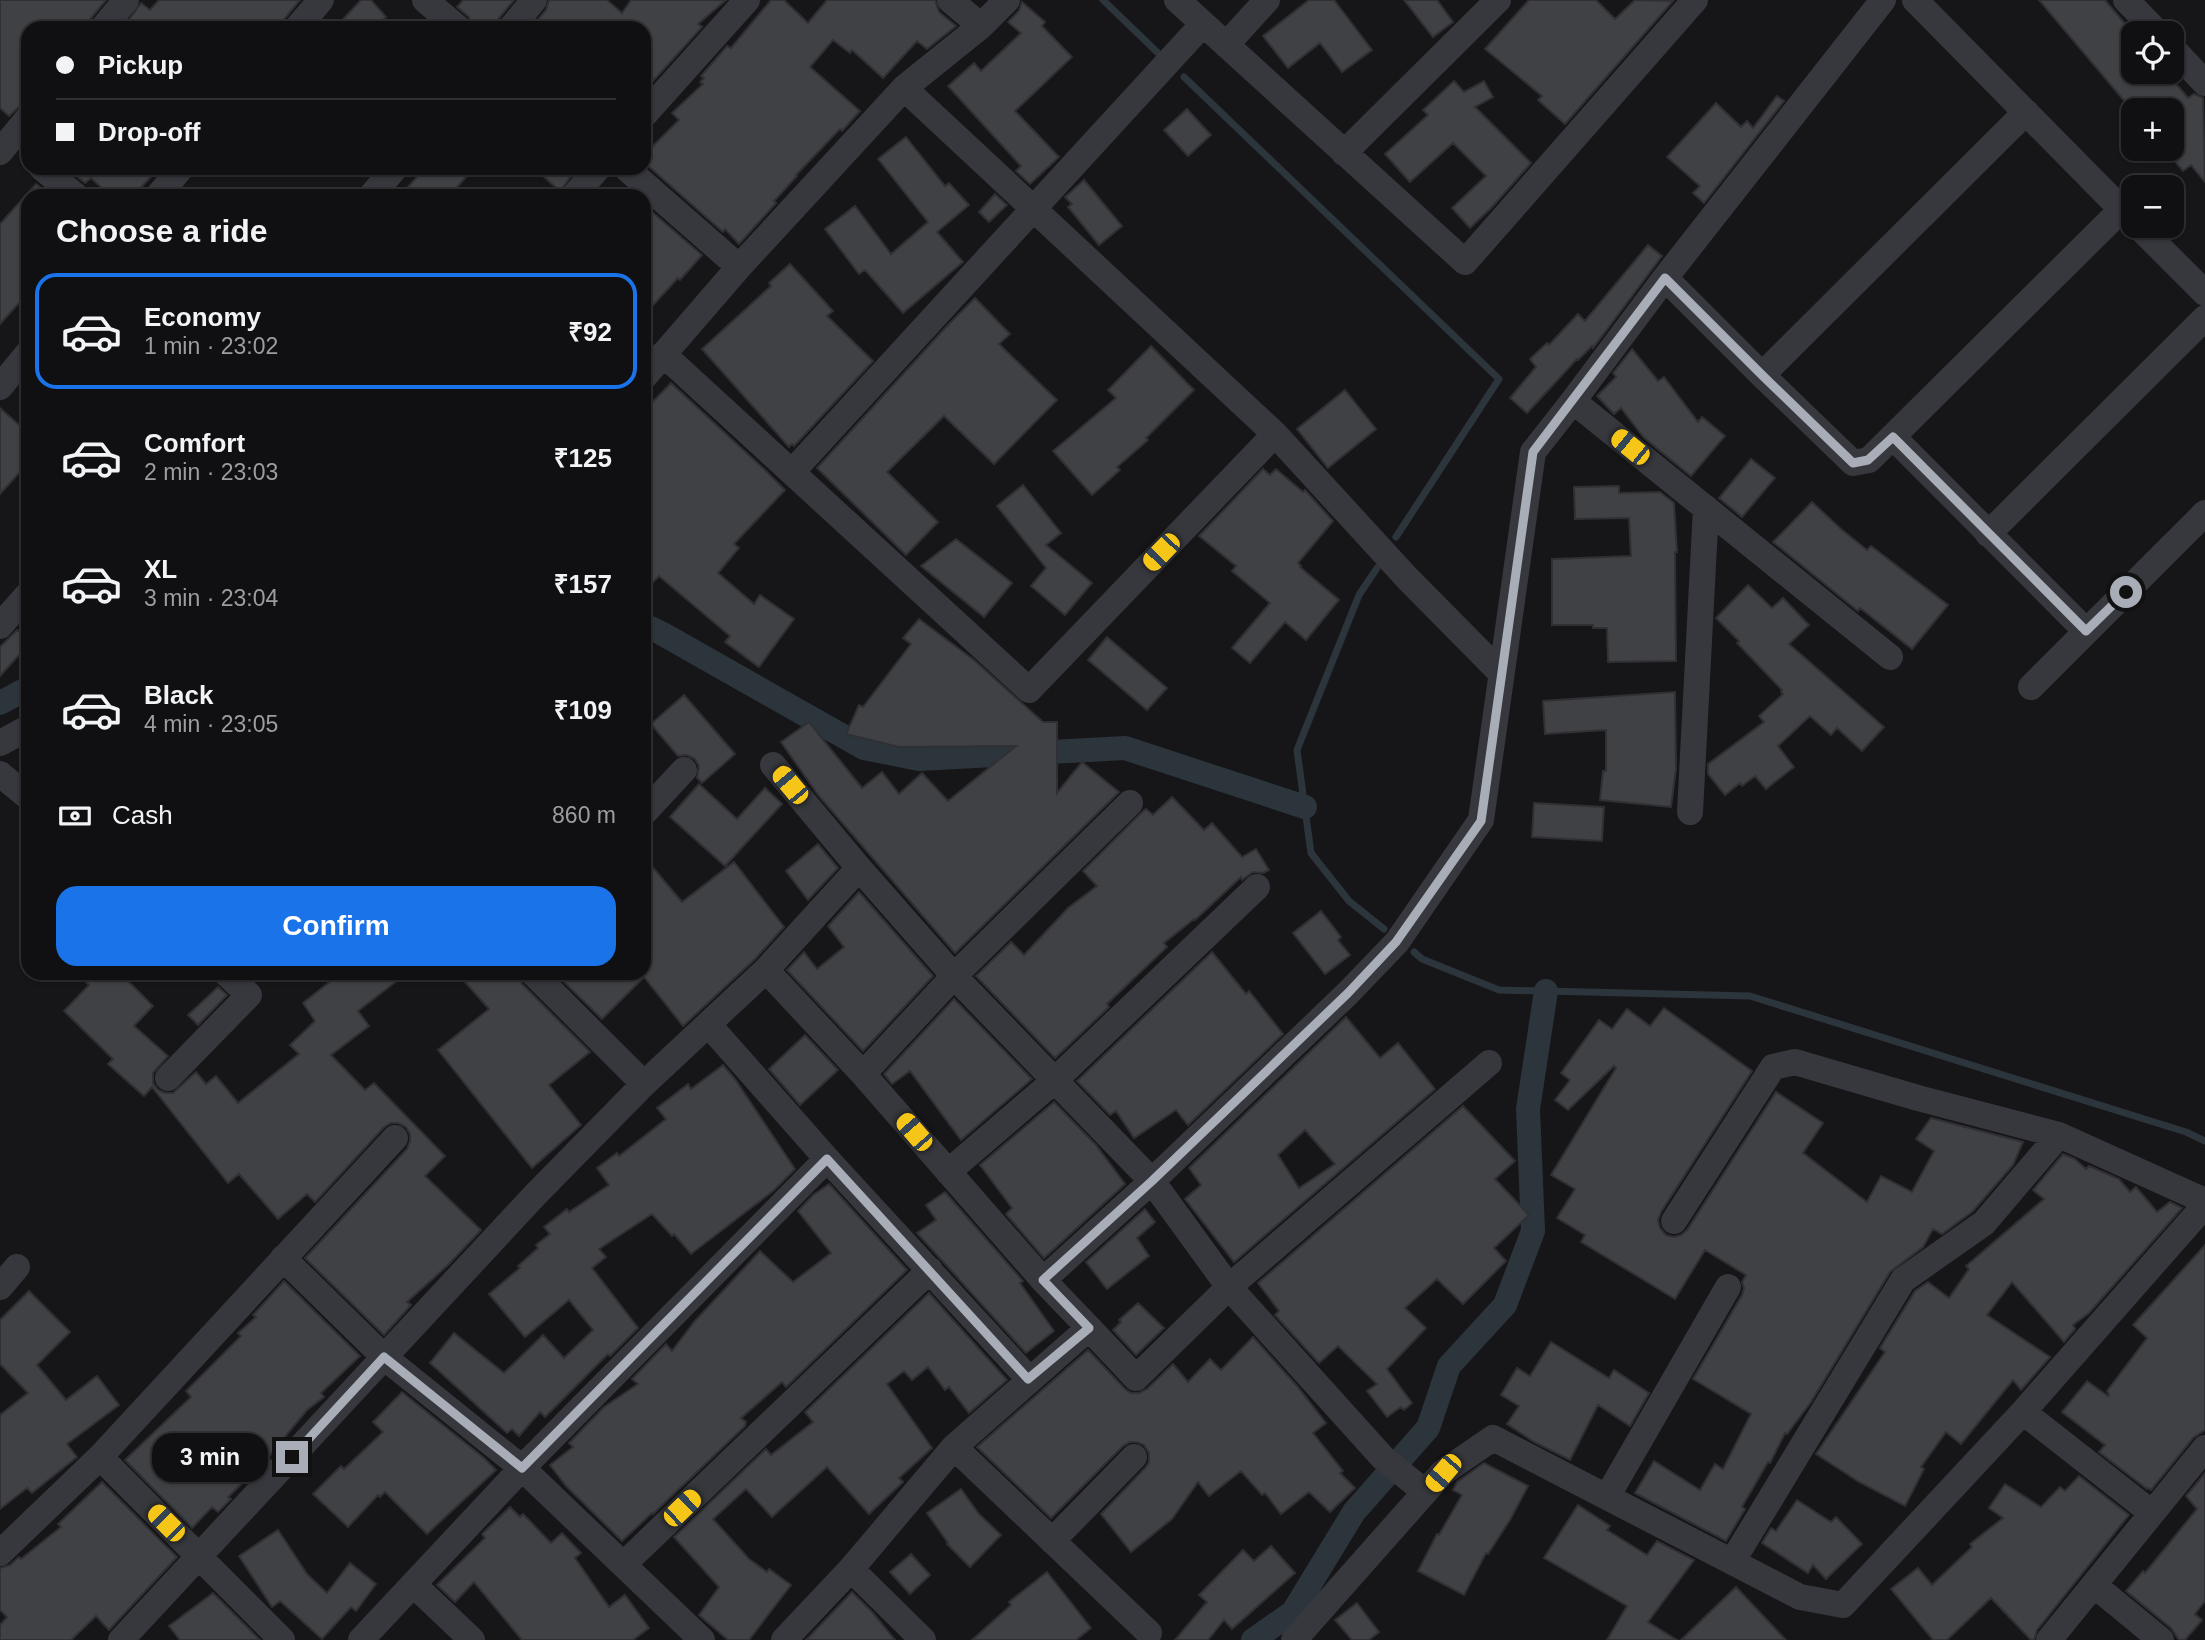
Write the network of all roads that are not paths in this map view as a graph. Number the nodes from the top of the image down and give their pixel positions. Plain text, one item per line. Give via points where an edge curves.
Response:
1 (126, 0) edge
2 (321, 0) edge
3 (425, 0) edge
4 (534, 0) edge
5 (747, 0) edge
6 (950, 0) edge
7 (1007, 0) edge
8 (1177, 0) edge
9 (1266, 0) edge
10 (1498, 0) edge
11 (1695, 0) edge
12 (1883, 0) edge
13 (1915, 0) edge
14 (2126, 0) edge
15 (109, 21) edge
16 (303, 21) edge
17 (450, 21) edge
18 (517, 21) edge
19 (2146, 21) edge
20 (1203, 24) junction
21 (981, 26) junction
22 (1226, 46) junction
23 (2184, 61) edge
24 (2205, 83) edge
25 (904, 88) junction
26 (651, 107) edge
27 (2026, 112) junction
28 (21, 128) edge
29 (9, 145) edge
30 (1344, 152) junction
31 (50, 175) edge
32 (175, 175) edge
33 (389, 175) edge
34 (592, 175) edge
35 (634, 175) edge
36 (68, 189) edge
37 (164, 189) edge
38 (377, 189) edge
39 (580, 189) edge
40 (650, 189) edge
41 (651, 190) edge
42 (1033, 208) junction
43 (2121, 209) edge
44 (2121, 228) edge
45 (2150, 238) edge
46 (739, 267) junction
47 (1665, 278) junction
48 (2205, 293) edge
49 (2205, 318) edge
50 (663, 354) junction
51 (21, 362) edge
52 (651, 369) edge
53 (1762, 375) junction
54 (0, 387) edge
55 (1573, 401) junction
56 (1275, 434) junction
57 (1893, 437) junction
58 (792, 472) junction
59 (1706, 508) junction
60 (2205, 513) edge
61 (1988, 534) junction
62 (21, 602) edge
63 (0, 626) edge
64 (2086, 631) junction
65 (1890, 657) dead end
66 (1501, 673) junction
67 (2031, 687) dead end
68 (21, 732) edge
69 (0, 743) edge
70 (773, 765) dead end
71 (684, 770) dead end
72 (0, 774) edge
73 (21, 791) edge
74 (1130, 803) dead end
75 (651, 805) edge
76 (1690, 812) dead end
77 (859, 867) junction
78 (1257, 887) dead end
79 (766, 971) junction
80 (954, 976) junction
81 (233, 980) edge
82 (540, 980) edge
83 (708, 1024) junction
84 (1489, 1063) dead end
85 (863, 1073) junction
86 (168, 1078) dead end
87 (1054, 1081) junction
88 (644, 1084) junction
89 (2059, 1135) junction
90 (395, 1138) dead end
91 (827, 1159) junction
92 (948, 1172) junction
93 (1152, 1181) junction
94 (2205, 1203) edge
95 (1674, 1221) dead end
96 (283, 1258) junction
97 (17, 1267) dead end
98 (930, 1270) junction
99 (1043, 1280) junction
100 (0, 1287) edge
101 (1229, 1287) junction
102 (1728, 1287) dead end
103 (1089, 1328) junction
104 (384, 1357) junction
105 (1028, 1379) junction
106 (2023, 1412) junction
107 (954, 1447) junction
108 (2205, 1448) edge
109 (100, 1457) junction
110 (1134, 1457) dead end
111 (522, 1468) junction
112 (1424, 1492) junction
113 (1607, 1497) junction
114 (2152, 1513) junction
115 (1052, 1541) junction
116 (0, 1553) edge
117 (200, 1556) junction
118 (1732, 1562) junction
119 (624, 1564) junction
120 (851, 1569) junction
121 (414, 1585) junction
122 (2094, 1585) junction
123 (1149, 1633) dead end
124 (121, 1640) edge
125 (282, 1640) edge
126 (361, 1640) edge
127 (472, 1640) edge
128 (702, 1640) edge
129 (785, 1640) edge
130 (923, 1640) edge
131 (1294, 1640) edge
132 (2049, 1640) edge
133 (2161, 1640) edge

1 - 15 street
2 - 16 street
3 - 17 street
4 - 18 street
5 - 26 street
6 - 21 street
7 - 21 street
8 - 20 street
9 - 22 street
10 - 30 street
11 - 30 street via 1465,262
12 - 47 street
13 - 27 street
14 - 19 street
20 - 22 street
20 - 42 street
21 - 25 street
22 - 30 street
23 - 24 street
25 - 42 street
25 - 46 street
27 - 43 street
27 - 53 street
28 - 29 street
31 - 36 street
32 - 37 street
33 - 38 street
34 - 39 street
35 - 40 street
41 - 46 street
42 - 56 street
42 - 58 street
44 - 57 street
45 - 48 street
46 - 50 street
47 - 53 street
47 - 55 street
49 - 61 street
50 - 52 street
50 - 58 street
51 - 54 street
53 - 57 street via 1853,463 1868,460
55 - 59 street
55 - 66 street via 1533,452
56 - 58 street via 1029,690
56 - 66 street
57 - 61 street
59 - 65 street
59 - 76 street
60 - 64 street
61 - 64 street
62 - 63 street
64 - 67 street
66 - 93 street via 1481,821 1396,942
68 - 69 street
70 - 77 street
71 - 75 street
72 - 73 street
74 - 80 street
77 - 79 street
77 - 80 street
78 - 87 street
79 - 83 street
79 - 85 street
80 - 85 street
80 - 87 street
81 - 86 street via 249,995
82 - 88 street
83 - 88 street
83 - 91 street
84 - 101 street
85 - 92 street
87 - 92 street
87 - 93 street
88 - 104 street
89 - 94 street
89 - 95 street via 1795,1062 1773,1067
89 - 118 street via 1984,1223 1903,1280
90 - 96 street
91 - 98 street
91 - 111 street
92 - 99 street
93 - 99 street
93 - 101 street
94 - 106 street
96 - 104 street
96 - 109 street
97 - 100 street
98 - 105 street
98 - 119 street
99 - 103 street
101 - 103 street via 1136,1378
101 - 112 street via 1383,1458
102 - 113 street
103 - 105 street
104 - 111 street
104 - 117 street
105 - 107 street
106 - 114 street
106 - 118 street via 1843,1605 1800,1597
107 - 115 street
107 - 120 street
108 - 114 street
109 - 116 street
109 - 117 street
110 - 115 street
111 - 119 street
111 - 121 street
112 - 113 street via 1493,1437
112 - 131 street
113 - 118 street
114 - 122 street
115 - 123 street
117 - 124 street
117 - 125 street
119 - 128 street
120 - 129 street
120 - 130 street
121 - 126 street
121 - 127 street
122 - 132 street
122 - 133 street

